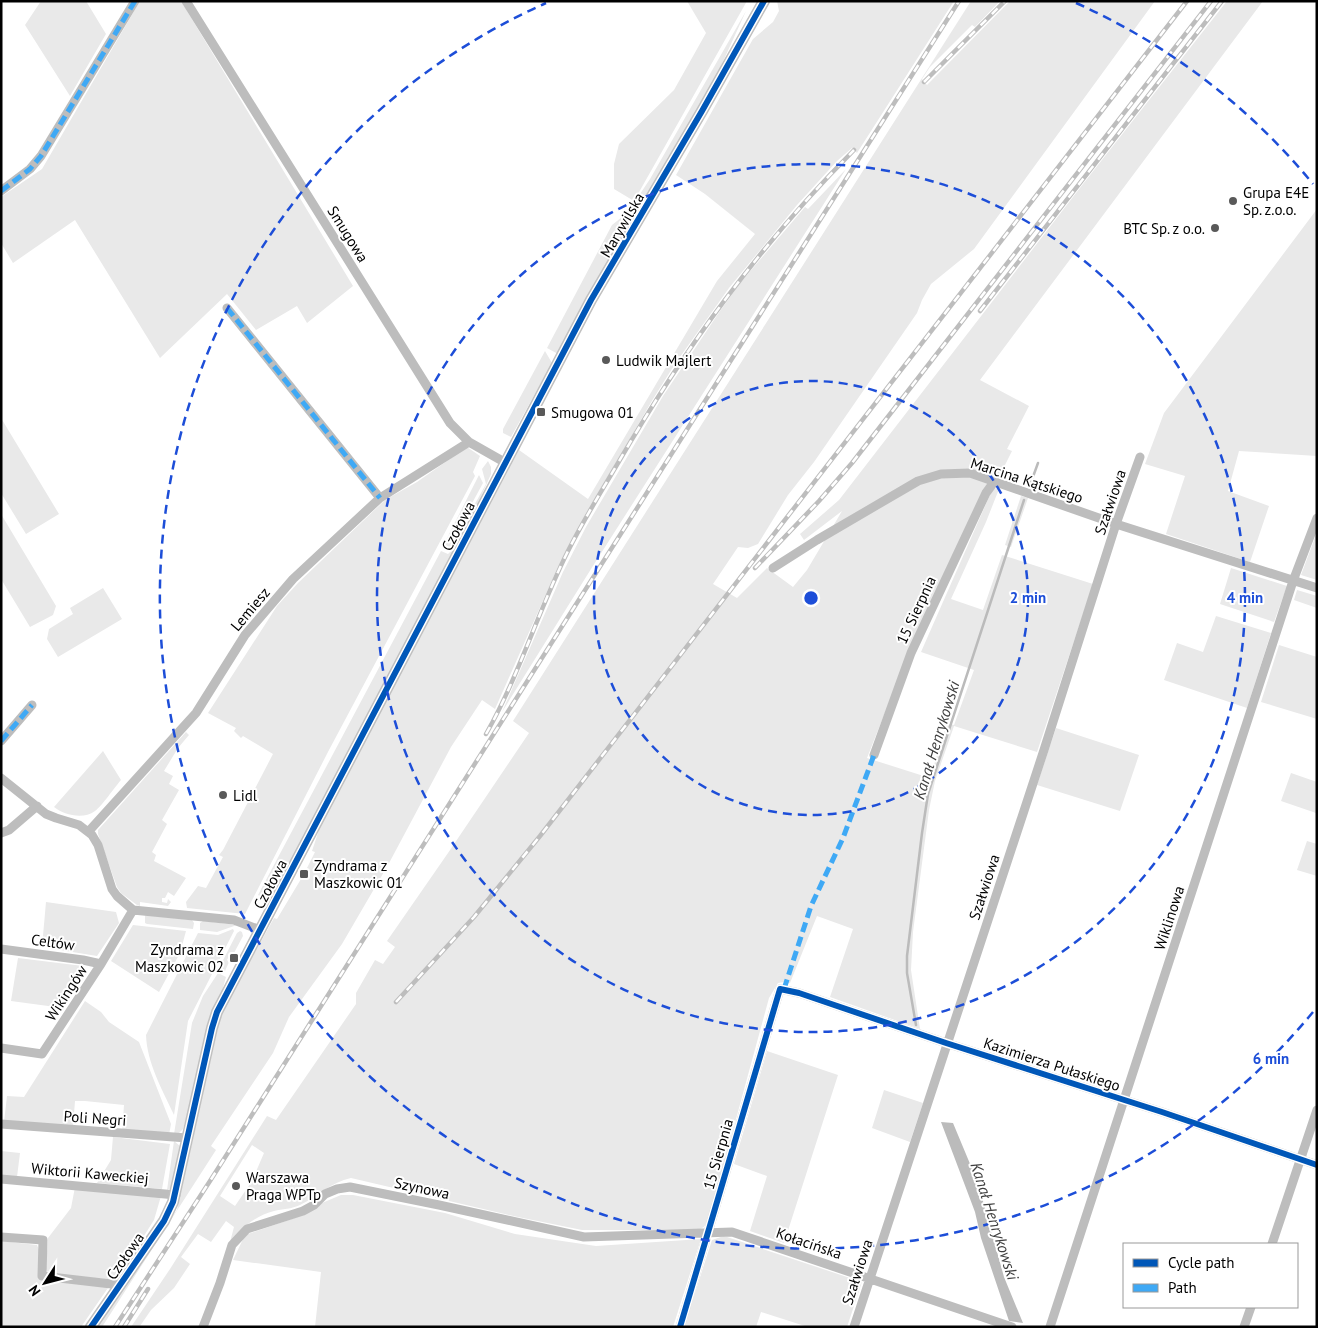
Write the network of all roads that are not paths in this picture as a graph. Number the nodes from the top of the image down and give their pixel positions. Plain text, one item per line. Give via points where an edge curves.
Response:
1 (135, 1) edge
2 (186, 1) edge
3 (764, 1) edge
4 (1, 191) edge
5 (227, 308) dead end
6 (469, 442) junction
7 (1140, 457) dead end
8 (506, 463) junction
9 (994, 482) junction
10 (380, 498) junction
11 (1317, 518) edge
12 (1116, 524) junction
13 (773, 568) dead end
14 (1293, 580) junction
15 (1317, 588) edge
16 (32, 705) dead end
17 (1, 741) edge
18 (874, 755) dead end
19 (1, 778) edge
20 (37, 806) junction
21 (89, 832) junction
22 (1, 833) edge
23 (133, 910) junction
24 (260, 930) junction
25 (1, 949) edge
26 (101, 964) junction
27 (780, 989) joint
28 (946, 1043) junction
29 (1, 1048) edge
30 (1124, 1100) junction
31 (1317, 1110) edge
32 (1, 1124) edge
33 (187, 1138) junction
34 (1301, 1159) junction
35 (1317, 1165) edge
36 (1, 1179) edge
37 (176, 1194) junction
38 (708, 1233) junction
39 (1, 1237) edge
40 (1272, 1243) edge
41 (869, 1278) junction
42 (120, 1284) junction
43 (1251, 1308) edge
44 (91, 1327) edge
45 (203, 1327) edge
46 (680, 1327) edge
47 (854, 1327) edge
48 (1012, 1327) edge
49 (1050, 1327) edge
50 (1244, 1327) edge

1 - 4 street via 41,156 30,170
2 - 6 street, Smugowa via 450,423
3 - 8 street, Marywilska via 591,300
5 - 10 street
6 - 8 street, Smugowa
6 - 10 street, Lemiesz
7 - 12 street, Szałwiowa
8 - 24 street, Czołowa
9 - 12 street, Marcina Kątskiego
9 - 13 street, Marcina Kątskiego via 970,473 941,474 918,481
9 - 18 street, 15 Sierpnia via 911,653
10 - 21 street, Lemiesz via 293,579 245,635 196,713
11 - 14 street, Wiklinowa
12 - 14 street, Marcina Kątskiego
12 - 28 street, Szałwiowa
14 - 15 street, Marcina Kątskiego
14 - 30 street, Wiklinowa
16 - 17 street
19 - 20 street
20 - 21 street
20 - 22 street
21 - 23 street via 98,845 112,888
23 - 24 street via 234,920
23 - 26 street, Wikingów
24 - 33 street, Czołowa via 214,1022
25 - 26 street, Celtów
26 - 29 street, Wikingów via 42,1054
27 - 28 street, Kazimierza Pułaskiego
27 - 38 street, 15 Sierpnia
28 - 30 street, Kazimierza Pułaskiego
28 - 41 street, Szałwiowa
30 - 34 street, Kazimierza Pułaskiego
30 - 49 street, Wiklinowa
31 - 34 street
32 - 33 street, Poli Negri
33 - 37 street, Czołowa
34 - 35 street, Kazimierza Pułaskiego
34 - 40 street
36 - 37 street, Wiktorii Kaweckiej
37 - 42 street, Czołowa via 164,1221
38 - 41 street, Kołacińska via 734,1232
38 - 45 street, Szynowa via 584,1237 350,1187 338,1189 325,1194 303,1211 247,1229 237,1238
38 - 46 street, 15 Sierpnia
39 - 42 street via 43,1240 42,1276
41 - 47 street, Szałwiowa
41 - 48 street, Kołacińska
42 - 44 street, Czołowa
43 - 50 street

